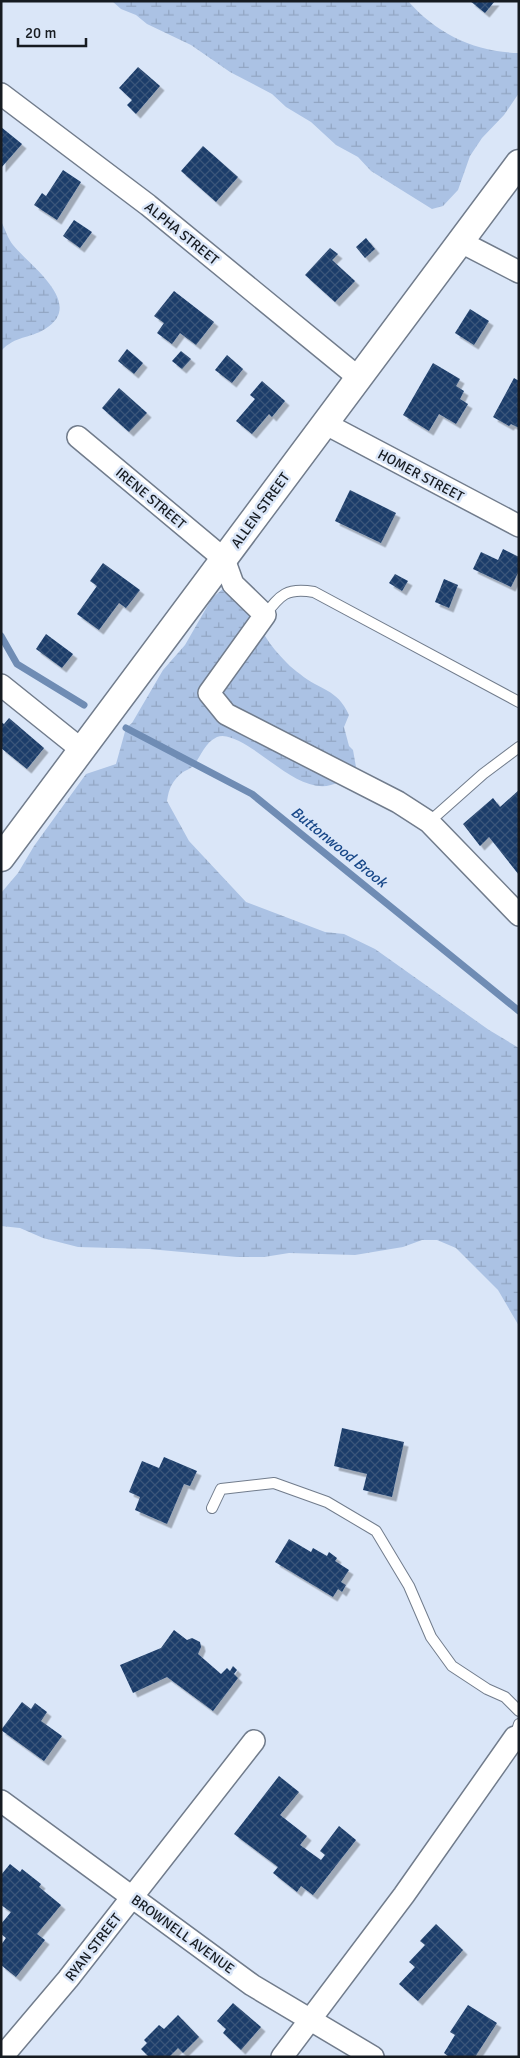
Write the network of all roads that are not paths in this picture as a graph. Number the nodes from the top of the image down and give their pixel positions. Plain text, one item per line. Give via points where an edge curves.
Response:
1 (1, 94) edge
2 (519, 163) edge
3 (460, 242) junction
4 (519, 272) edge
5 (359, 378) junction
6 (324, 423) junction
7 (78, 437) dead end
8 (519, 526) edge
9 (224, 559) junction
10 (265, 615) junction
11 (1, 685) edge
12 (519, 702) edge
13 (519, 747) edge
14 (82, 750) junction
15 (429, 822) junction
16 (1, 858) edge
17 (519, 915) edge
18 (212, 1508) dead end
19 (519, 1711) edge
20 (517, 1730) edge
21 (254, 1741) dead end
22 (1, 1801) edge
23 (132, 1897) junction
24 (311, 2020) junction
25 (2, 2057) edge
26 (282, 2057) edge
27 (373, 2057) edge

1 - 5 street, ALPHA STREET via 148,206
2 - 3 street, ALLEN STREET
3 - 4 street
3 - 5 street, ALLEN STREET
5 - 6 street, ALLEN STREET
6 - 8 street, HOMER STREET
6 - 9 street, ALLEN STREET
7 - 9 street, IRENE STREET
9 - 10 street via 233,584
9 - 14 street, ALLEN STREET
10 - 12 lane via 280,596 300,590 314,592
10 - 15 street via 209,694 226,714 398,802
11 - 14 street
13 - 15 lane
14 - 16 street, ALLEN STREET
15 - 17 street
18 - 19 lane via 222,1489 274,1483 327,1502 376,1531 409,1586 431,1637 452,1666 505,1697
20 - 24 street via 404,1895
21 - 23 street, RYAN STREET
22 - 23 street, BROWNELL AVENUE
23 - 24 street, BROWNELL AVENUE via 252,1986
23 - 25 street, RYAN STREET
24 - 26 street
24 - 27 street, BROWNELL AVENUE

